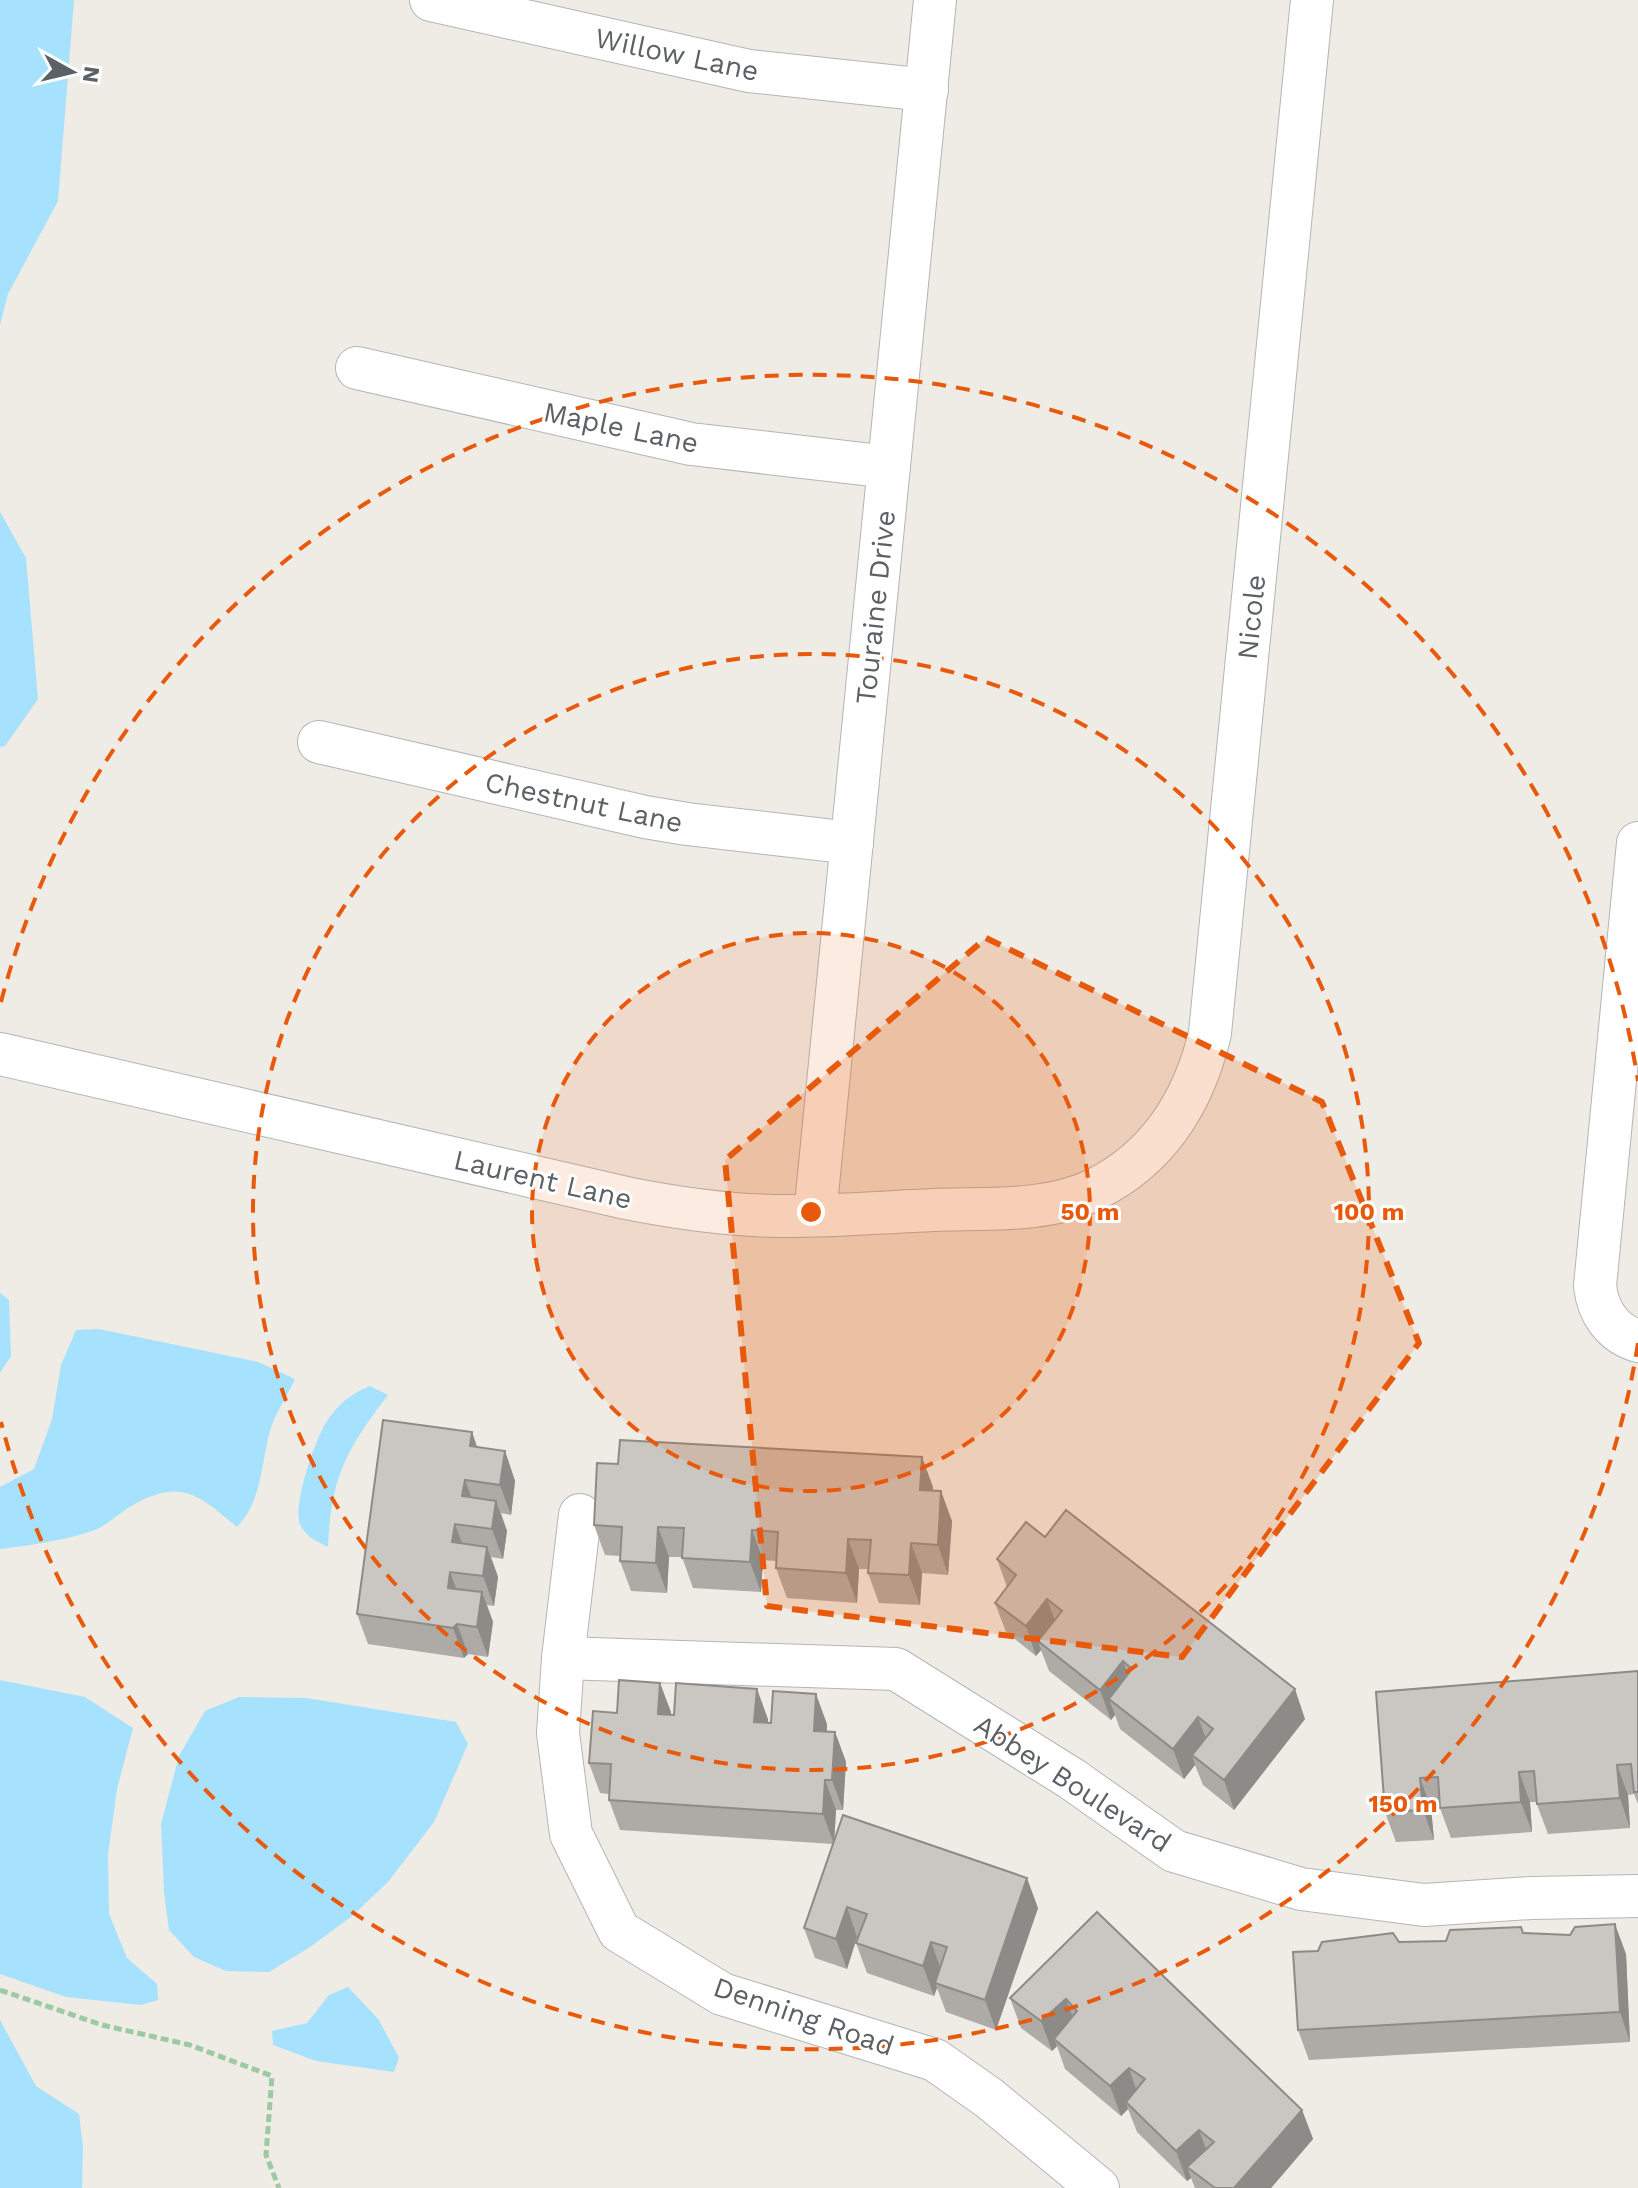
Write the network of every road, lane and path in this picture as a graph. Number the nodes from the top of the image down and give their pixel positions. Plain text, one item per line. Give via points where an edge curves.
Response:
1 (431, 0) edge
2 (935, 0) edge
3 (1312, 0) edge
4 (927, 90) junction
5 (357, 368) dead end
6 (889, 467) junction
7 (319, 742) dead end
8 (852, 843) junction
9 (1638, 843) edge
10 (1632, 956) edge
11 (0, 1054) edge
12 (1094, 1190) joint
13 (815, 1215) junction
14 (1638, 1341) edge
15 (580, 1515) dead end
16 (563, 1658) junction
17 (1638, 1896) edge
18 (0, 1990) edge
19 (279, 2188) edge
20 (1098, 2188) edge

1 - 4 street, Willow Lane via 749,71
2 - 4 street, Touraine Drive
3 - 12 street, Nicole via 1210,1033 1192,1091 1175,1121 1146,1154
4 - 6 street, Touraine Drive
5 - 6 street, Maple Lane via 691,444
6 - 8 street, Touraine Drive
7 - 8 street, Chestnut Lane via 655,819
8 - 13 street, Touraine Drive
9 - 10 street
10 - 14 street via 1595,1286 1599,1305 1614,1328
11 - 13 street, Laurent Lane via 656,1204 719,1213
12 - 13 street, Laurent Lane via 1036,1206
15 - 16 street, Denning Road
16 - 17 street, Abbey Boulevard via 896,1669 1072,1779 1174,1851 1301,1889 1424,1905
16 - 20 street, Denning Road via 558,1733 571,1834 619,1931 722,1994 935,2060
18 - 19 path via 102,2025 190,2045 272,2076 266,2155

